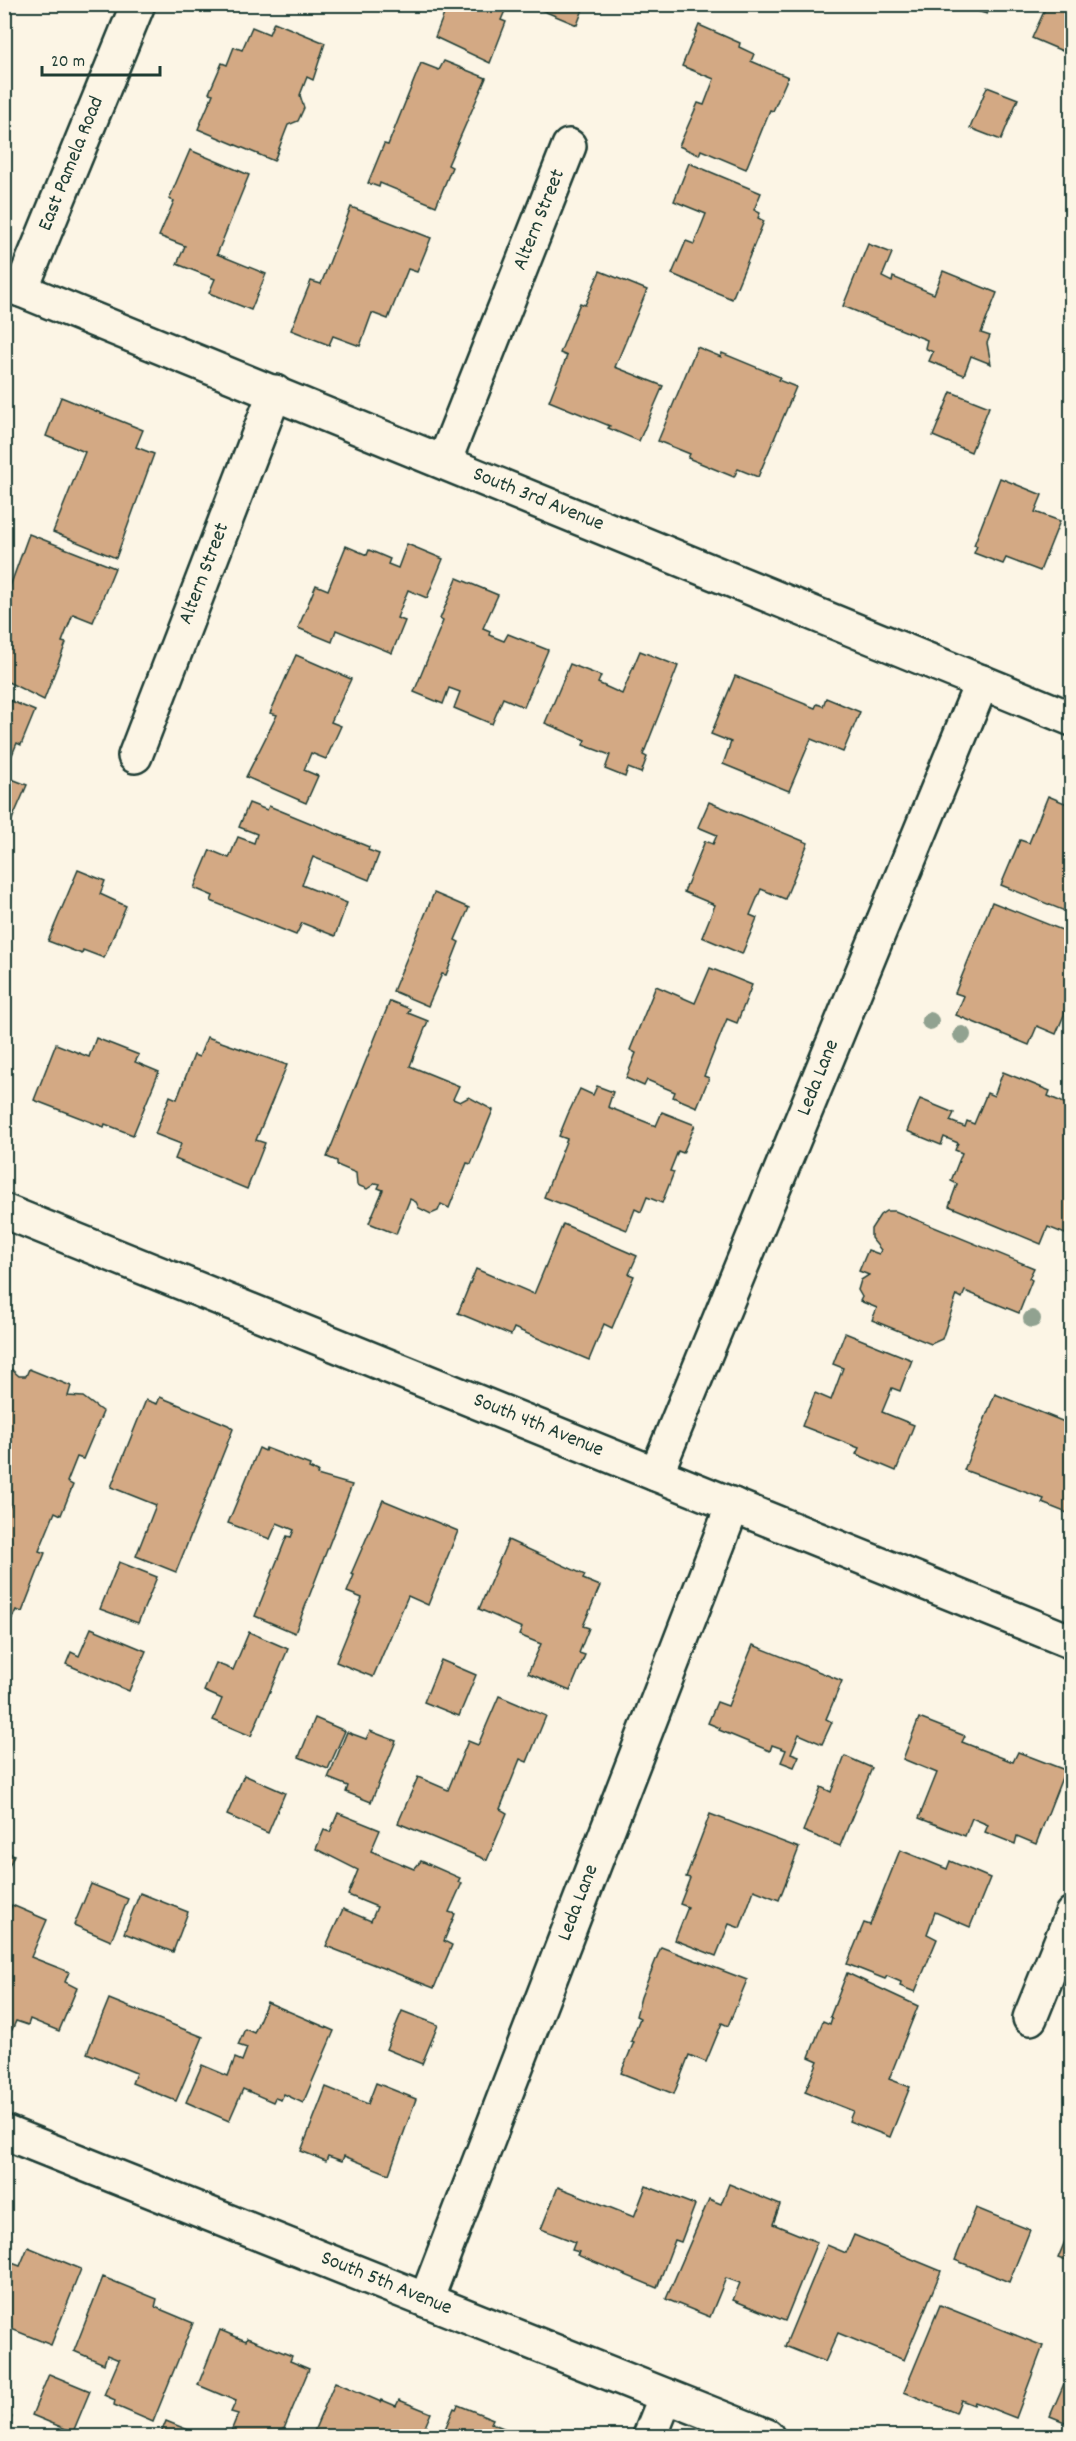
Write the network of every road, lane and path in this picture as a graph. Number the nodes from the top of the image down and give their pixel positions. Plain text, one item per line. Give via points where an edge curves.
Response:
1 (138, 4) edge
2 (569, 146) dead end
3 (13, 286) edge
4 (276, 392) junction
5 (444, 462) junction
6 (982, 682) junction
7 (1071, 719) edge
8 (135, 756) dead end
9 (4, 1211) edge
10 (656, 1474) junction
11 (733, 1505) junction
12 (1071, 1642) edge
13 (1071, 1914) edge
14 (1030, 2018) dead end
15 (4, 2132) edge
16 (426, 2300) junction
17 (666, 2396) junction
18 (650, 2436) edge
19 (767, 2436) edge

1 - 3 street, East Pamela Road
2 - 5 street, Altern Street
3 - 4 street, South 3rd Avenue
4 - 5 street, South 3rd Avenue
4 - 8 street, Altern Street
5 - 6 street, South 3rd Avenue
6 - 7 street, South 3rd Avenue
6 - 10 street, Leda Lane
9 - 10 street, South 4th Avenue
10 - 11 street, South 4th Avenue
11 - 12 street, South 4th Avenue
11 - 16 street, Leda Lane
13 - 14 street
15 - 16 street, South 5th Avenue
16 - 17 street, South 5th Avenue
17 - 18 street
17 - 19 street, South 5th Avenue

